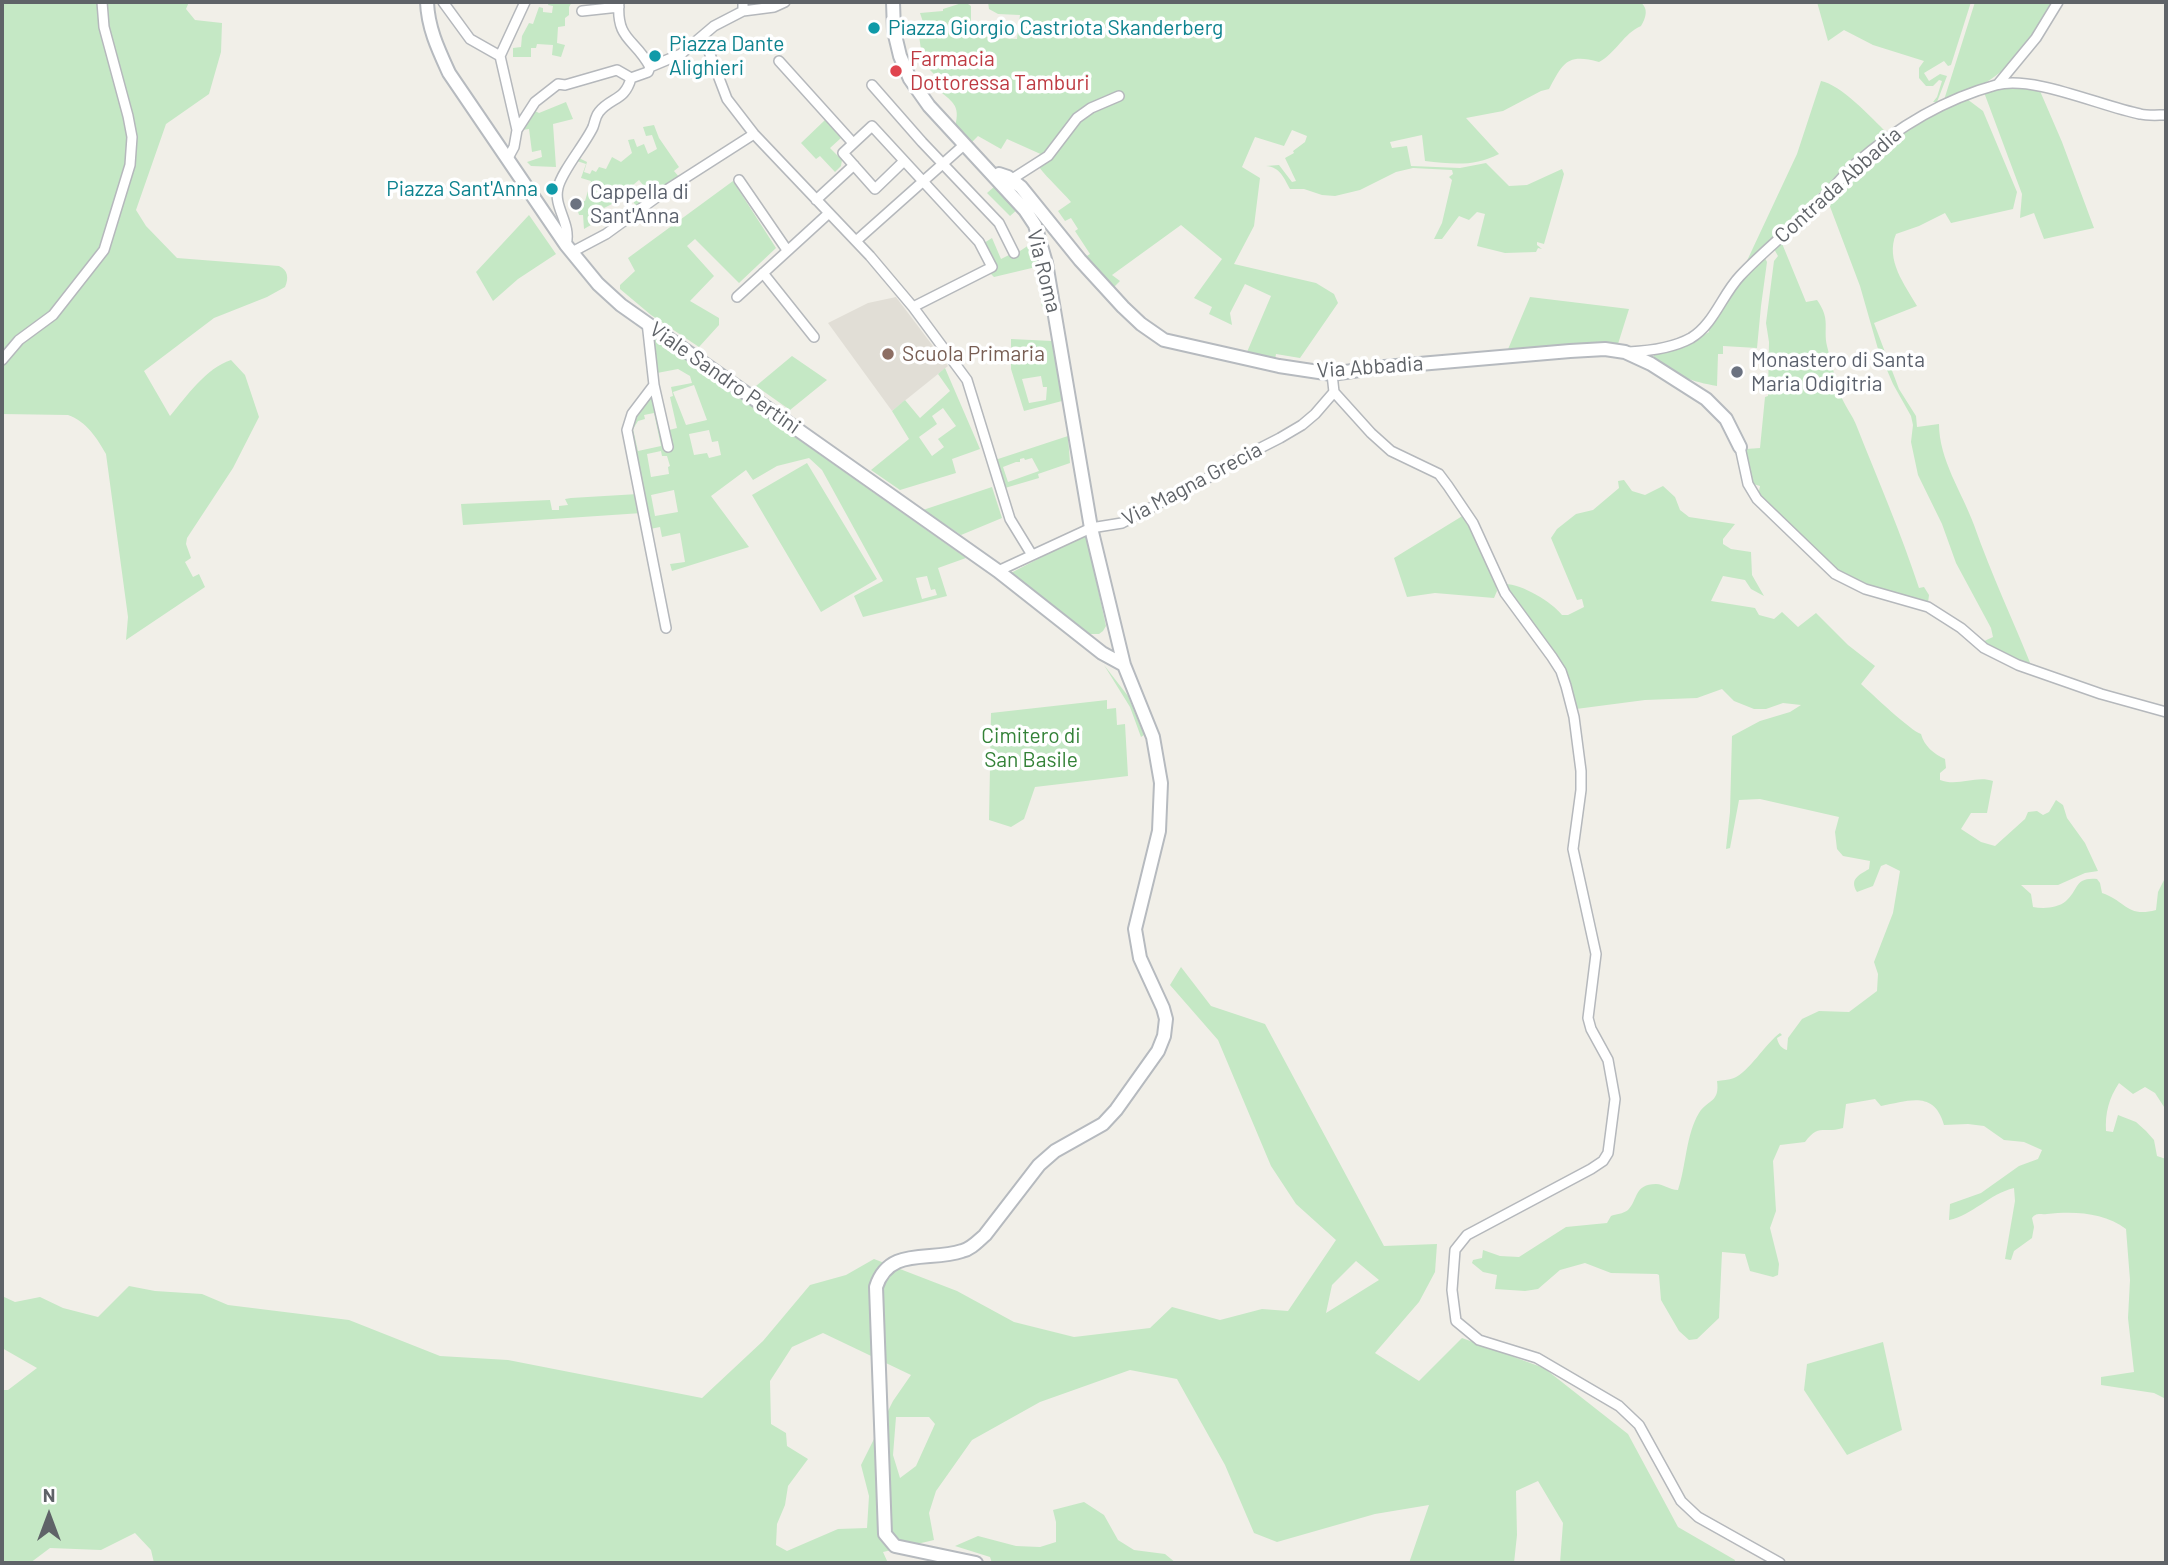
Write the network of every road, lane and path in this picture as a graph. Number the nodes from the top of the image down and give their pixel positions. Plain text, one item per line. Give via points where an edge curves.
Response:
1 (102, 2) edge
2 (426, 2) edge
3 (443, 2) edge
4 (525, 2) edge
5 (785, 2) edge
6 (893, 2) edge
7 (2058, 2) edge
8 (619, 4) edge
9 (743, 6) edge
10 (582, 11) dead end
11 (703, 36) junction
12 (499, 57) junction
13 (779, 61) dead end
14 (650, 67) junction
15 (631, 78) junction
16 (1997, 84) junction
17 (872, 85) dead end
18 (1119, 96) dead end
19 (2166, 115) edge
20 (517, 130) junction
21 (754, 134) junction
22 (853, 143) junction
23 (965, 144) junction
24 (508, 158) junction
25 (904, 162) junction
26 (942, 163) junction
27 (854, 165) junction
28 (995, 177) junction
29 (1012, 179) junction
30 (739, 180) dead end
31 (922, 181) junction
32 (816, 200) junction
33 (829, 213) junction
34 (856, 241) junction
35 (569, 249) junction
36 (787, 250) junction
37 (1014, 253) dead end
38 (763, 273) junction
39 (737, 297) dead end
40 (913, 307) junction
41 (647, 322) junction
42 (814, 337) dead end
43 (1626, 352) junction
44 (2, 360) edge
45 (1332, 374) junction
46 (654, 384) junction
47 (1334, 392) junction
48 (668, 447) dead end
49 (1740, 447) joint
50 (1091, 528) junction
51 (1032, 555) junction
52 (998, 571) junction
53 (666, 628) dead end
54 (1124, 665) junction
55 (2166, 712) edge
56 (976, 1563) edge
57 (1780, 1563) edge

1 - 44 street via 132,137 130,165 104,250 53,315 19,340
2 - 24 street, Viale Sandro Pertini via 435,45 449,73
3 - 12 street via 470,39
4 - 12 street
5 - 9 street via 774,7
6 - 23 street, Via Roma via 894,31 909,79
7 - 16 street via 2036,38
8 - 10 street
8 - 14 street via 620,28
9 - 11 street
11 - 14 street via 681,54
11 - 21 street via 727,99
12 - 20 street
13 - 22 street
14 - 15 street
15 - 20 street via 617,70 558,84 535,102
15 - 35 street via 628,90 597,115 557,189
16 - 19 street, Contrada Abbadia via 2017,82 2143,115
16 - 43 street, Contrada Abbadia via 1923,113 1892,133 1742,273 1705,326 1691,337 1659,348
17 - 26 street
18 - 29 street via 1077,118 1048,156
20 - 24 street
21 - 32 street
21 - 35 street via 606,234
22 - 25 street via 872,126
22 - 27 street via 843,153
23 - 26 street
23 - 28 street, Via Roma
24 - 35 street, Viale Sandro Pertini
25 - 27 street via 875,189
25 - 31 street
26 - 31 street
26 - 37 street via 999,223
27 - 32 street
28 - 29 street
28 - 50 street, Via Roma via 1025,210 1040,237
29 - 45 street, Via Abbadia via 1123,307 1156,336
30 - 36 street
31 - 34 street
31 - 40 street via 979,242 992,267
32 - 33 street
33 - 34 street
33 - 36 street
34 - 40 street
35 - 41 street, Viale Sandro Pertini via 613,298
36 - 38 street
38 - 39 street
38 - 42 street
40 - 51 street via 967,380 1010,519
41 - 46 street
41 - 52 street, Viale Sandro Pertini
43 - 45 street, Via Abbadia via 1570,351
43 - 49 street, Via Abbadia via 1714,405
45 - 47 street
46 - 48 street
46 - 53 street via 632,414 627,430
47 - 50 street, Via Magna Grecia via 1301,425 1183,494 1122,523
47 - 57 street via 1391,451 1433,470 1448,486 1473,523 1505,593 1561,671 1578,747 1581,790 1573,849 1596,954 1588,1018 1608,1060 1615,1100 1608,1153 1591,1169 1467,1235 1455,1250 1452,1290 1456,1321 1479,1340 1537,1358 1619,1406 1639,1425 1681,1501 1698,1517
49 - 55 street via 1748,484 1758,499 1835,574 1865,589 1928,607 1984,648 2018,665
50 - 51 street, Via Magna Grecia
50 - 54 street, Via Roma
51 - 52 street, Via Magna Grecia
52 - 54 street, Viale Sandro Pertini via 1102,653
54 - 56 street, Via Roma via 1153,737 1161,783 1159,831 1135,929 1140,958 1166,1019 1161,1043 1103,1124 1039,1165 974,1245 962,1251 899,1260 880,1274 876,1287 885,1534 895,1546

